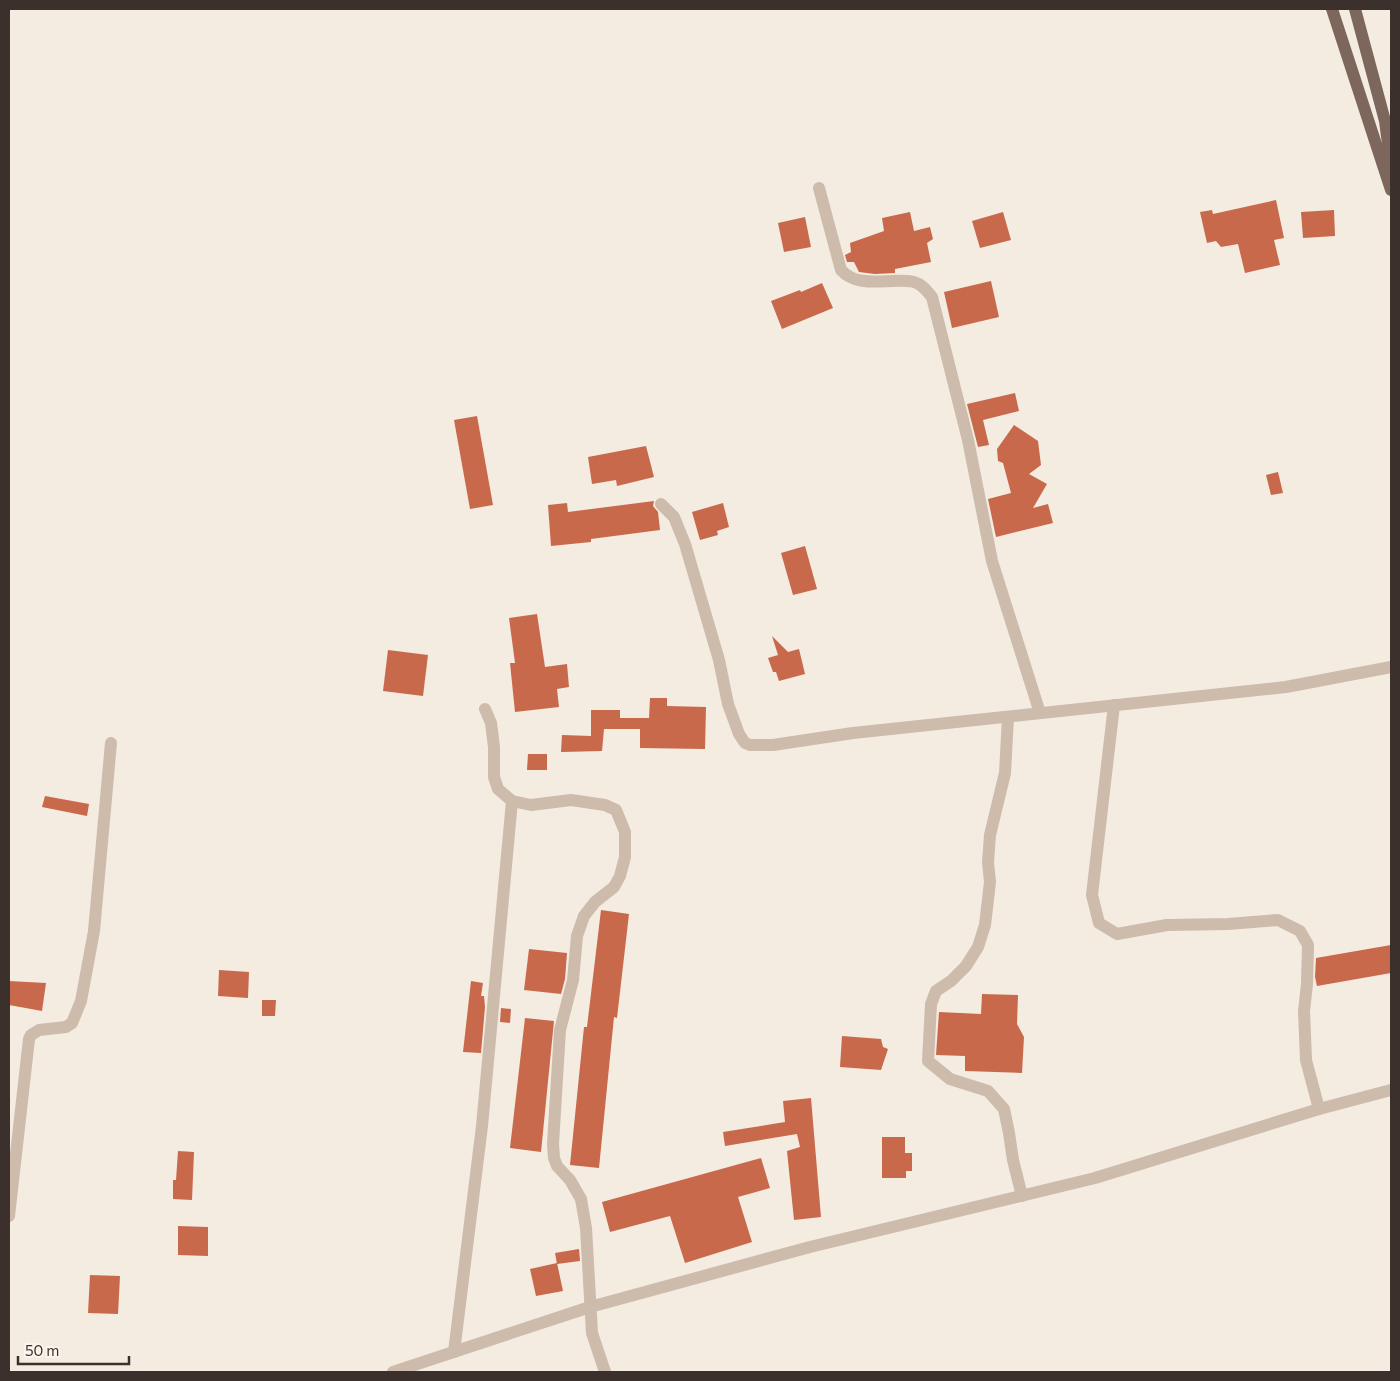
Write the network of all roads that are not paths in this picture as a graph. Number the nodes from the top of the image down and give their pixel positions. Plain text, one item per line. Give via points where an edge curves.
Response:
1 (1332, 9) edge
2 (1355, 9) edge
3 (1391, 168) edge
4 (819, 188) dead end
5 (1391, 190) edge
6 (660, 504) dead end
7 (1391, 667) edge
8 (1114, 705) junction
9 (485, 709) dead end
10 (1040, 713) junction
11 (1008, 717) junction
12 (111, 744) dead end
13 (512, 801) junction
14 (1391, 1090) edge
15 (1318, 1109) junction
16 (1022, 1196) junction
17 (9, 1216) edge
18 (590, 1307) junction
19 (454, 1352) junction
20 (393, 1372) edge
21 (605, 1372) edge

1 - 5 main road
2 - 3 main road via 1385,122
4 - 10 street via 841,270 847,277 915,282 932,297 968,440 992,561
6 - 11 street via 674,517 685,544 719,660 728,704 745,743 750,746 773,745
7 - 8 street via 1286,686
8 - 10 street
8 - 15 street via 1092,895 1099,923 1117,934 1167,925 1278,920 1300,931 1308,945 1304,1010 1306,1060
9 - 13 street via 491,723 494,777 498,789
10 - 11 street
11 - 16 street via 1005,773 990,835 990,882 985,925 978,947 966,966 936,991 931,1004 928,1061 950,1079 988,1091 1004,1109
12 - 17 street via 94,931 81,1001 72,1022 39,1030 29,1039
13 - 18 street via 531,805 571,800 605,805 616,810 625,832 625,857 620,876 614,887 584,916 577,936 573,980 560,1030 554,1158 581,1199 586,1228
13 - 19 street via 482,1126
14 - 15 street
15 - 16 street via 1095,1178
16 - 18 street via 810,1247
18 - 19 street
18 - 21 street via 592,1332
19 - 20 street

